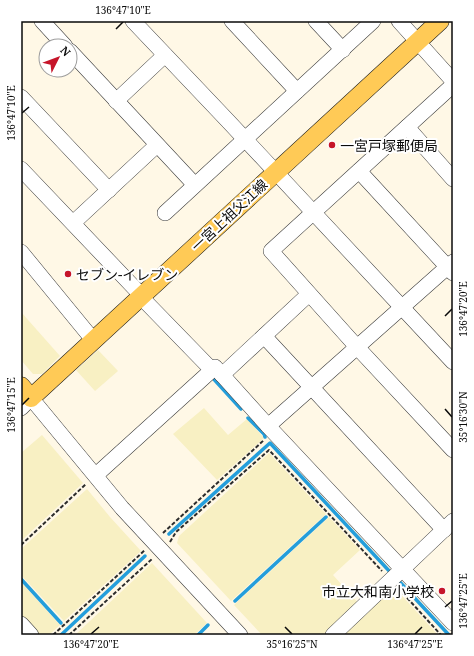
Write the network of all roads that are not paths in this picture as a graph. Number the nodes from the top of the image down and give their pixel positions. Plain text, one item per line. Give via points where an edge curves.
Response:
1 (42, 21) edge
2 (232, 21) edge
3 (316, 21) edge
4 (373, 21) edge
5 (399, 21) edge
6 (440, 21) edge
7 (135, 22) edge
8 (58, 38) edge
9 (417, 42) junction
10 (343, 50) junction
11 (166, 55) junction
12 (78, 61) edge
13 (453, 81) edge
14 (453, 85) edge
15 (297, 91) junction
16 (21, 97) edge
17 (116, 101) junction
18 (407, 127) junction
19 (244, 139) junction
20 (158, 145) junction
21 (359, 171) junction
22 (275, 173) junction
23 (24, 179) edge
24 (453, 179) edge
25 (194, 185) junction
26 (109, 190) junction
27 (165, 213) dead end
28 (314, 213) junction
29 (73, 223) junction
30 (21, 252) edge
31 (451, 267) edge
32 (309, 294) junction
33 (141, 296) junction
34 (402, 307) junction
35 (264, 336) junction
36 (94, 341) junction
37 (357, 347) junction
38 (453, 362) edge
39 (217, 372) junction
40 (312, 388) junction
41 (24, 397) edge
42 (268, 426) junction
43 (453, 450) edge
44 (96, 476) junction
45 (449, 525) edge
46 (396, 576) junction
47 (453, 623) edge
48 (21, 624) edge
49 (31, 635) edge
50 (240, 635) edge
51 (334, 635) edge

1 - 8 street
2 - 15 street
3 - 10 street
4 - 10 street
5 - 9 street
6 - 9 main road, 一宮上祖父江線
7 - 11 street
9 - 13 street
9 - 22 main road, 一宮上祖父江線
10 - 15 street
11 - 17 street
11 - 19 street
12 - 17 street
14 - 18 street
15 - 19 street
16 - 26 street
17 - 20 street
18 - 21 street
18 - 24 street
19 - 22 street
19 - 25 street
20 - 25 street
20 - 26 street
21 - 28 street
21 - 31 street
22 - 28 street
22 - 33 main road, 一宮上祖父江線
23 - 29 street
25 - 27 street
26 - 29 street
28 - 32 street via 271,252
28 - 34 street
29 - 33 street
30 - 36 street
31 - 34 street
32 - 35 street
32 - 37 street
33 - 36 main road, 一宮上祖父江線
33 - 39 street
34 - 37 street
34 - 38 street
35 - 39 street
35 - 40 street
36 - 41 main road, 一宮上祖父江線
37 - 40 street
37 - 43 street
39 - 42 street
39 - 44 street
40 - 42 street
40 - 45 street
41 - 44 street
42 - 46 street
44 - 50 street via 122,508
45 - 46 street
46 - 47 street
46 - 51 street
48 - 49 street

